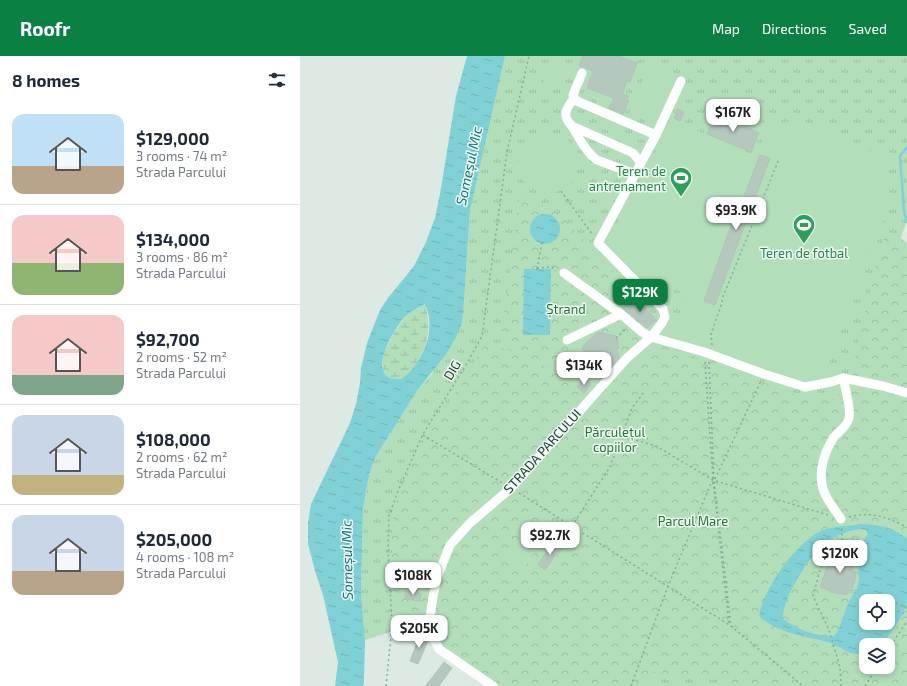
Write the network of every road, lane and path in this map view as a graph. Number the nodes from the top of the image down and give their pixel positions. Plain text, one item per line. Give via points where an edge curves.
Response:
1 (529, 56) edge
2 (582, 73) dead end
3 (681, 81) dead end
4 (574, 98) junction
5 (572, 126) junction
6 (656, 134) junction
7 (779, 159) dead end
8 (641, 163) junction
9 (635, 174) junction
10 (561, 191) dead end
11 (542, 243) dead end
12 (598, 243) junction
13 (564, 273) joint
14 (621, 314) junction
15 (629, 326) dead end
16 (651, 336) junction
17 (616, 338) dead end
18 (567, 340) dead end
19 (706, 353) junction
20 (764, 374) junction
21 (843, 378) junction
22 (644, 392) dead end
23 (907, 393) edge
24 (423, 434) junction
25 (622, 436) junction
26 (713, 481) junction
27 (510, 488) junction
28 (841, 519) junction
29 (572, 526) junction
30 (907, 528) edge
31 (668, 586) junction
32 (896, 603) dead end
33 (907, 608) edge
34 (895, 610) edge
35 (906, 611) edge
36 (907, 621) edge
37 (729, 624) junction
38 (731, 626) junction
39 (895, 639) edge
40 (873, 674) edge
41 (386, 686) edge
42 (493, 686) edge
43 (631, 686) edge
44 (803, 686) edge
45 (841, 686) edge
46 (865, 686) edge

1 - 24 path, DIG via 507,152 482,336
2 - 4 street
3 - 6 street
4 - 5 street via 566,112 567,121
4 - 6 street
5 - 8 street via 633,153
5 - 9 street via 597,160
6 - 8 street
7 - 19 path via 722,299 711,334 712,344
8 - 9 street
9 - 12 street
10 - 12 path
11 - 13 path via 537,268 552,267
12 - 16 street, STRADA PARCULUI via 663,309 665,317
13 - 14 street
14 - 16 street via 642,332
14 - 18 street
15 - 17 path
16 - 19 street
16 - 27 street, STRADA PARCULUI via 627,358
19 - 20 street
19 - 26 path
19 - 26 path
20 - 21 street via 805,387
20 - 26 path
21 - 23 street
21 - 28 street via 849,416 844,428 827,449 822,464 821,481 825,495
22 - 25 path via 632,408
24 - 27 path
24 - 41 path, DIG via 389,516 392,625
25 - 26 path via 656,446
25 - 29 path via 610,467
26 - 28 path
26 - 31 path
26 - 37 path
26 - 38 path
27 - 29 path
27 - 42 street, STRADA PARCULUI via 470,523 450,545 437,578 430,616 433,636 439,649
28 - 30 path via 859,514 885,517
28 - 45 path via 842,540 823,559 813,596 835,649 840,667
29 - 31 path
31 - 37 path
31 - 43 path
32 - 33 path
33 - 35 path
34 - 35 path via 904,614
36 - 39 path
37 - 38 path
38 - 44 path
40 - 46 path

